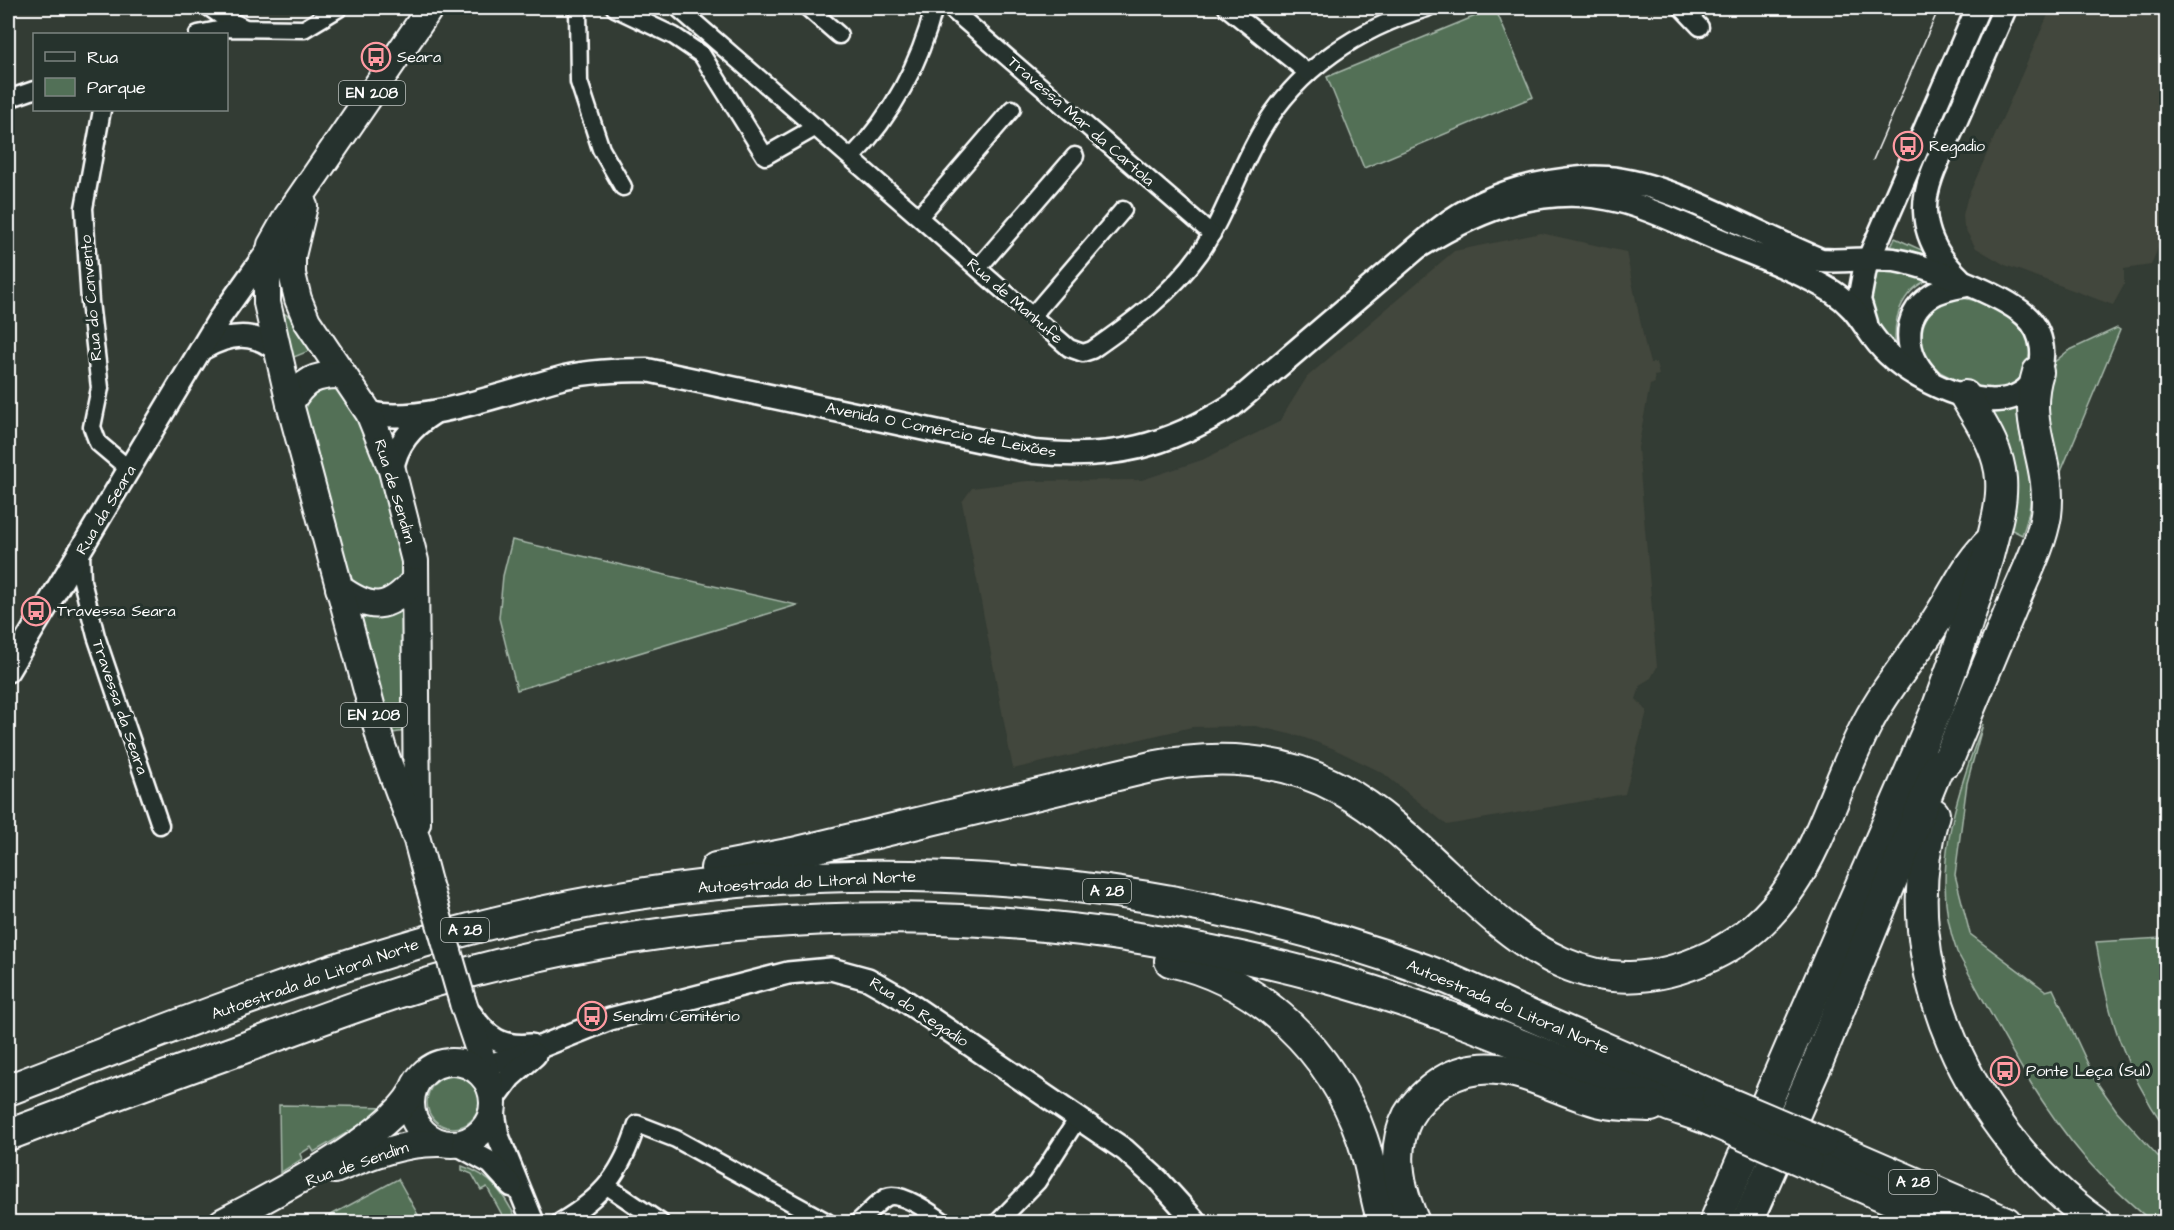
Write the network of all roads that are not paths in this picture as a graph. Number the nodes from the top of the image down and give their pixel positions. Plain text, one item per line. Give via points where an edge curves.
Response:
1 (210, 8) edge
2 (339, 8) edge
3 (430, 8) edge
4 (578, 8) edge
5 (615, 8) edge
6 (678, 8) edge
7 (808, 8) edge
8 (934, 8) edge
9 (950, 8) edge
10 (1227, 8) edge
11 (1427, 8) edge
12 (1682, 8) edge
13 (1978, 8) edge
14 (2005, 8) edge
15 (1700, 27) dead end
16 (250, 28) junction
17 (203, 33) edge
18 (839, 35) dead end
19 (1308, 73) junction
20 (33, 90) edge
21 (8, 99) edge
22 (1012, 109) dead end
23 (102, 111) edge
24 (816, 127) junction
25 (1075, 156) dead end
26 (852, 157) junction
27 (315, 178) junction
28 (623, 187) dead end
29 (1123, 210) dead end
30 (919, 217) junction
31 (1883, 226) junction
32 (1212, 234) junction
33 (271, 245) junction
34 (1420, 246) junction
35 (1869, 258) junction
36 (1844, 262) junction
37 (978, 268) junction
38 (1967, 285) junction
39 (267, 303) junction
40 (1032, 316) junction
41 (219, 320) junction
42 (307, 321) junction
43 (1868, 327) junction
44 (204, 348) junction
45 (276, 350) junction
46 (2038, 372) junction
47 (343, 375) junction
48 (1934, 383) junction
49 (1965, 396) junction
50 (290, 404) junction
51 (437, 411) junction
52 (369, 413) junction
53 (130, 470) junction
54 (392, 470) junction
55 (1992, 540) junction
56 (81, 553) junction
57 (414, 581) junction
58 (339, 588) junction
59 (8, 671) edge
60 (1948, 759) junction
61 (160, 825) dead end
62 (417, 840) junction
63 (657, 892) junction
64 (1132, 937) junction
65 (463, 1003) junction
66 (269, 1038) junction
67 (555, 1041) junction
68 (436, 1065) junction
69 (487, 1086) junction
70 (8, 1090) edge
71 (412, 1092) junction
72 (1675, 1108) junction
73 (1715, 1110) junction
74 (1078, 1118) junction
75 (8, 1135) edge
76 (449, 1143) junction
77 (1814, 1152) junction
78 (8, 1154) edge
79 (607, 1186) junction
80 (276, 1193) junction
81 (530, 1216) edge
82 (222, 1222) edge
83 (242, 1222) edge
84 (562, 1222) edge
85 (660, 1222) edge
86 (827, 1222) edge
87 (858, 1222) edge
88 (944, 1222) edge
89 (998, 1222) edge
90 (1196, 1222) edge
91 (1383, 1222) edge
92 (1414, 1222) edge
93 (1715, 1222) edge
94 (1747, 1222) edge
95 (1943, 1222) edge
96 (2006, 1222) edge
97 (2096, 1222) edge

1 - 16 street via 234,24
2 - 16 street via 304,29
3 - 27 main road, Rua de Sendim / EN 208
4 - 28 street via 579,82 601,149
5 - 24 street via 674,36 702,55 765,156
6 - 24 street, Rua de Manhufe
7 - 18 street
8 - 26 street via 899,95
9 - 32 street, Travessa Mar da Cartola
10 - 19 street
11 - 19 street, Rua de Manhufe via 1369,30
12 - 15 street
13 - 31 main road, Avenida O Comércio de Leixões
14 - 38 main road, Avenida O Comércio de Leixões via 1925,201 1931,239 1948,267
16 - 17 street
19 - 32 street, Rua de Manhufe via 1262,130
20 - 21 street
22 - 30 street
23 - 53 street, Rua do Convento via 84,201 100,388 92,427 98,444
24 - 26 street, Rua de Manhufe
25 - 37 street
26 - 30 street, Rua de Manhufe
27 - 33 main road, Rua de Sendim
27 - 42 main road, Rua de Sendim / EN 208 via 292,256 293,281
29 - 40 street
30 - 37 street, Rua de Manhufe
31 - 35 main road, Avenida O Comércio de Leixões
31 - 36 main road, Avenida O Comércio de Leixões via 1870,244
32 - 40 street, Rua de Manhufe via 1189,267 1158,299 1092,350 1083,353 1069,348
33 - 39 main road, Rua de Sendim / EN 208
33 - 41 street, Rua da Seara
34 - 36 main road, Avenida O Comércio de Leixões via 1452,218 1497,195 1542,183 1592,177 1652,187 1821,260
34 - 43 main road, Avenida O Comércio de Leixões via 1469,218 1523,199 1552,195 1607,198 1652,212 1806,278 1836,294
34 - 51 main road, Avenida O Comércio de Leixões via 1233,405 1171,439 1111,454 1034,452 647,370 609,370 567,377
35 - 36 main road, Avenida O Comércio de Leixões
35 - 38 main road, Avenida O Comércio de Leixões via 1904,262
35 - 43 main road, Avenida O Comércio de Leixões via 1859,300
37 - 40 street, Rua de Manhufe
38 - 46 main road, Avenida O Comércio de Leixões via 2004,301 2031,321 2042,347
38 - 48 main road, Avenida O Comércio de Leixões via 1930,296 1910,322 1911,351
39 - 41 street via 238,309
39 - 42 main road, Rua de Sendim / EN 208 via 288,306
39 - 45 main road, Rua de Sendim / EN 208
41 - 44 street, Rua da Seara
42 - 47 main road, Rua de Sendim / EN 208
43 - 48 main road, Avenida O Comércio de Leixões via 1887,354
44 - 45 street via 227,337 245,335 267,342
44 - 53 street, Rua da Seara
45 - 50 main road, Rua de Sendim / EN 208
46 - 49 main road, Avenida O Comércio de Leixões via 2025,390 2010,398 1989,402
46 - 60 highway via 2031,401 2047,482 2039,543
47 - 50 main road via 316,376 303,384
47 - 52 main road, Rua de Sendim / EN 208
48 - 49 main road, Avenida O Comércio de Leixões
49 - 55 highway via 1990,438 2001,480
50 - 58 main road, Rua de Sendim / EN 208
51 - 52 main road, Avenida O Comércio de Leixões via 392,417
51 - 54 main road, Avenida O Comércio de Leixões via 407,434 394,454
52 - 54 main road, Rua de Sendim / EN 208
53 - 56 street, Rua da Seara
54 - 57 main road, Rua de Sendim / EN 208 via 415,561
55 - 63 highway via 1974,556 1932,628 1875,709 1809,855 1782,903 1759,927 1732,945 1699,962 1666,971 1635,976 1598,973 1561,963 1516,937 1387,821 1358,800 1304,773 1234,758 1150,767 695,873
55 - 93 highway via 1959,653 1937,708
56 - 59 street, Rua da Seara
56 - 61 street, Travessa da Seara via 82,581 96,636
57 - 58 main road via 396,600 383,605 355,599
57 - 62 main road, Rua de Sendim / EN 208
58 - 62 main road, Rua de Sendim / EN 208 via 382,746
60 - 94 highway via 1938,767
60 - 97 highway via 1950,768 1927,843 1923,888 1927,951 1941,1010 1962,1066 1995,1122 2037,1170
62 - 65 main road, Rua de Sendim, bridge
63 - 70 highway, Autoestrada do Litoral Norte / A 28 via 561,908 422,942 269,993
63 - 73 highway, Autoestrada do Litoral Norte / A 28 via 777,880 938,877 1091,889 1194,906 1314,935 1424,969
64 - 66 highway, Autoestrada do Litoral Norte / A 28 via 938,917 819,918 711,926 600,943 480,969 403,991
64 - 72 highway, Autoestrada do Litoral Norte / A 28 via 1321,976 1415,1005 1568,1061
64 - 91 highway via 1139,955 1185,964 1228,981 1274,1010 1300,1036 1326,1067 1349,1105 1363,1140
65 - 67 street, Rua do Regadio via 488,1037 500,1044 515,1047
65 - 68 main road, Rua de Sendim via 457,1044
65 - 69 main road, Rua de Sendim
66 - 75 highway, Autoestrada do Litoral Norte / A 28
66 - 78 highway
67 - 69 street, Rua do Regadio
67 - 69 street, Rua do Regadio via 517,1070
67 - 74 street, Rua do Regadio via 656,1005 788,973 831,969 868,979 898,996
68 - 69 main road via 448,1062
68 - 71 main road via 425,1072
69 - 76 main road via 485,1128 468,1142
69 - 81 street via 498,1136
71 - 76 main road via 413,1117 420,1129
71 - 80 main road, Rua de Sendim via 403,1106 376,1130
72 - 73 highway, Autoestrada do Litoral Norte / A 28
72 - 92 highway via 1601,1102 1504,1069 1484,1068 1459,1074 1436,1086 1416,1104 1401,1135 1398,1174
73 - 77 highway, Autoestrada do Litoral Norte / A 28, bridge
74 - 89 street via 1033,1187
74 - 90 street, Rua do Regadio via 1150,1172
76 - 80 main road, Rua de Sendim via 423,1142 379,1153
76 - 81 street via 481,1157 500,1172
77 - 95 highway, Autoestrada do Litoral Norte / A 28
77 - 96 highway, Autoestrada do Litoral Norte / A 28
79 - 84 street
79 - 85 street
79 - 86 street via 623,1160 637,1124 676,1139
80 - 82 main road, Rua de Sendim
80 - 83 street, Rua de Sendim
87 - 88 street via 888,1197 896,1196

